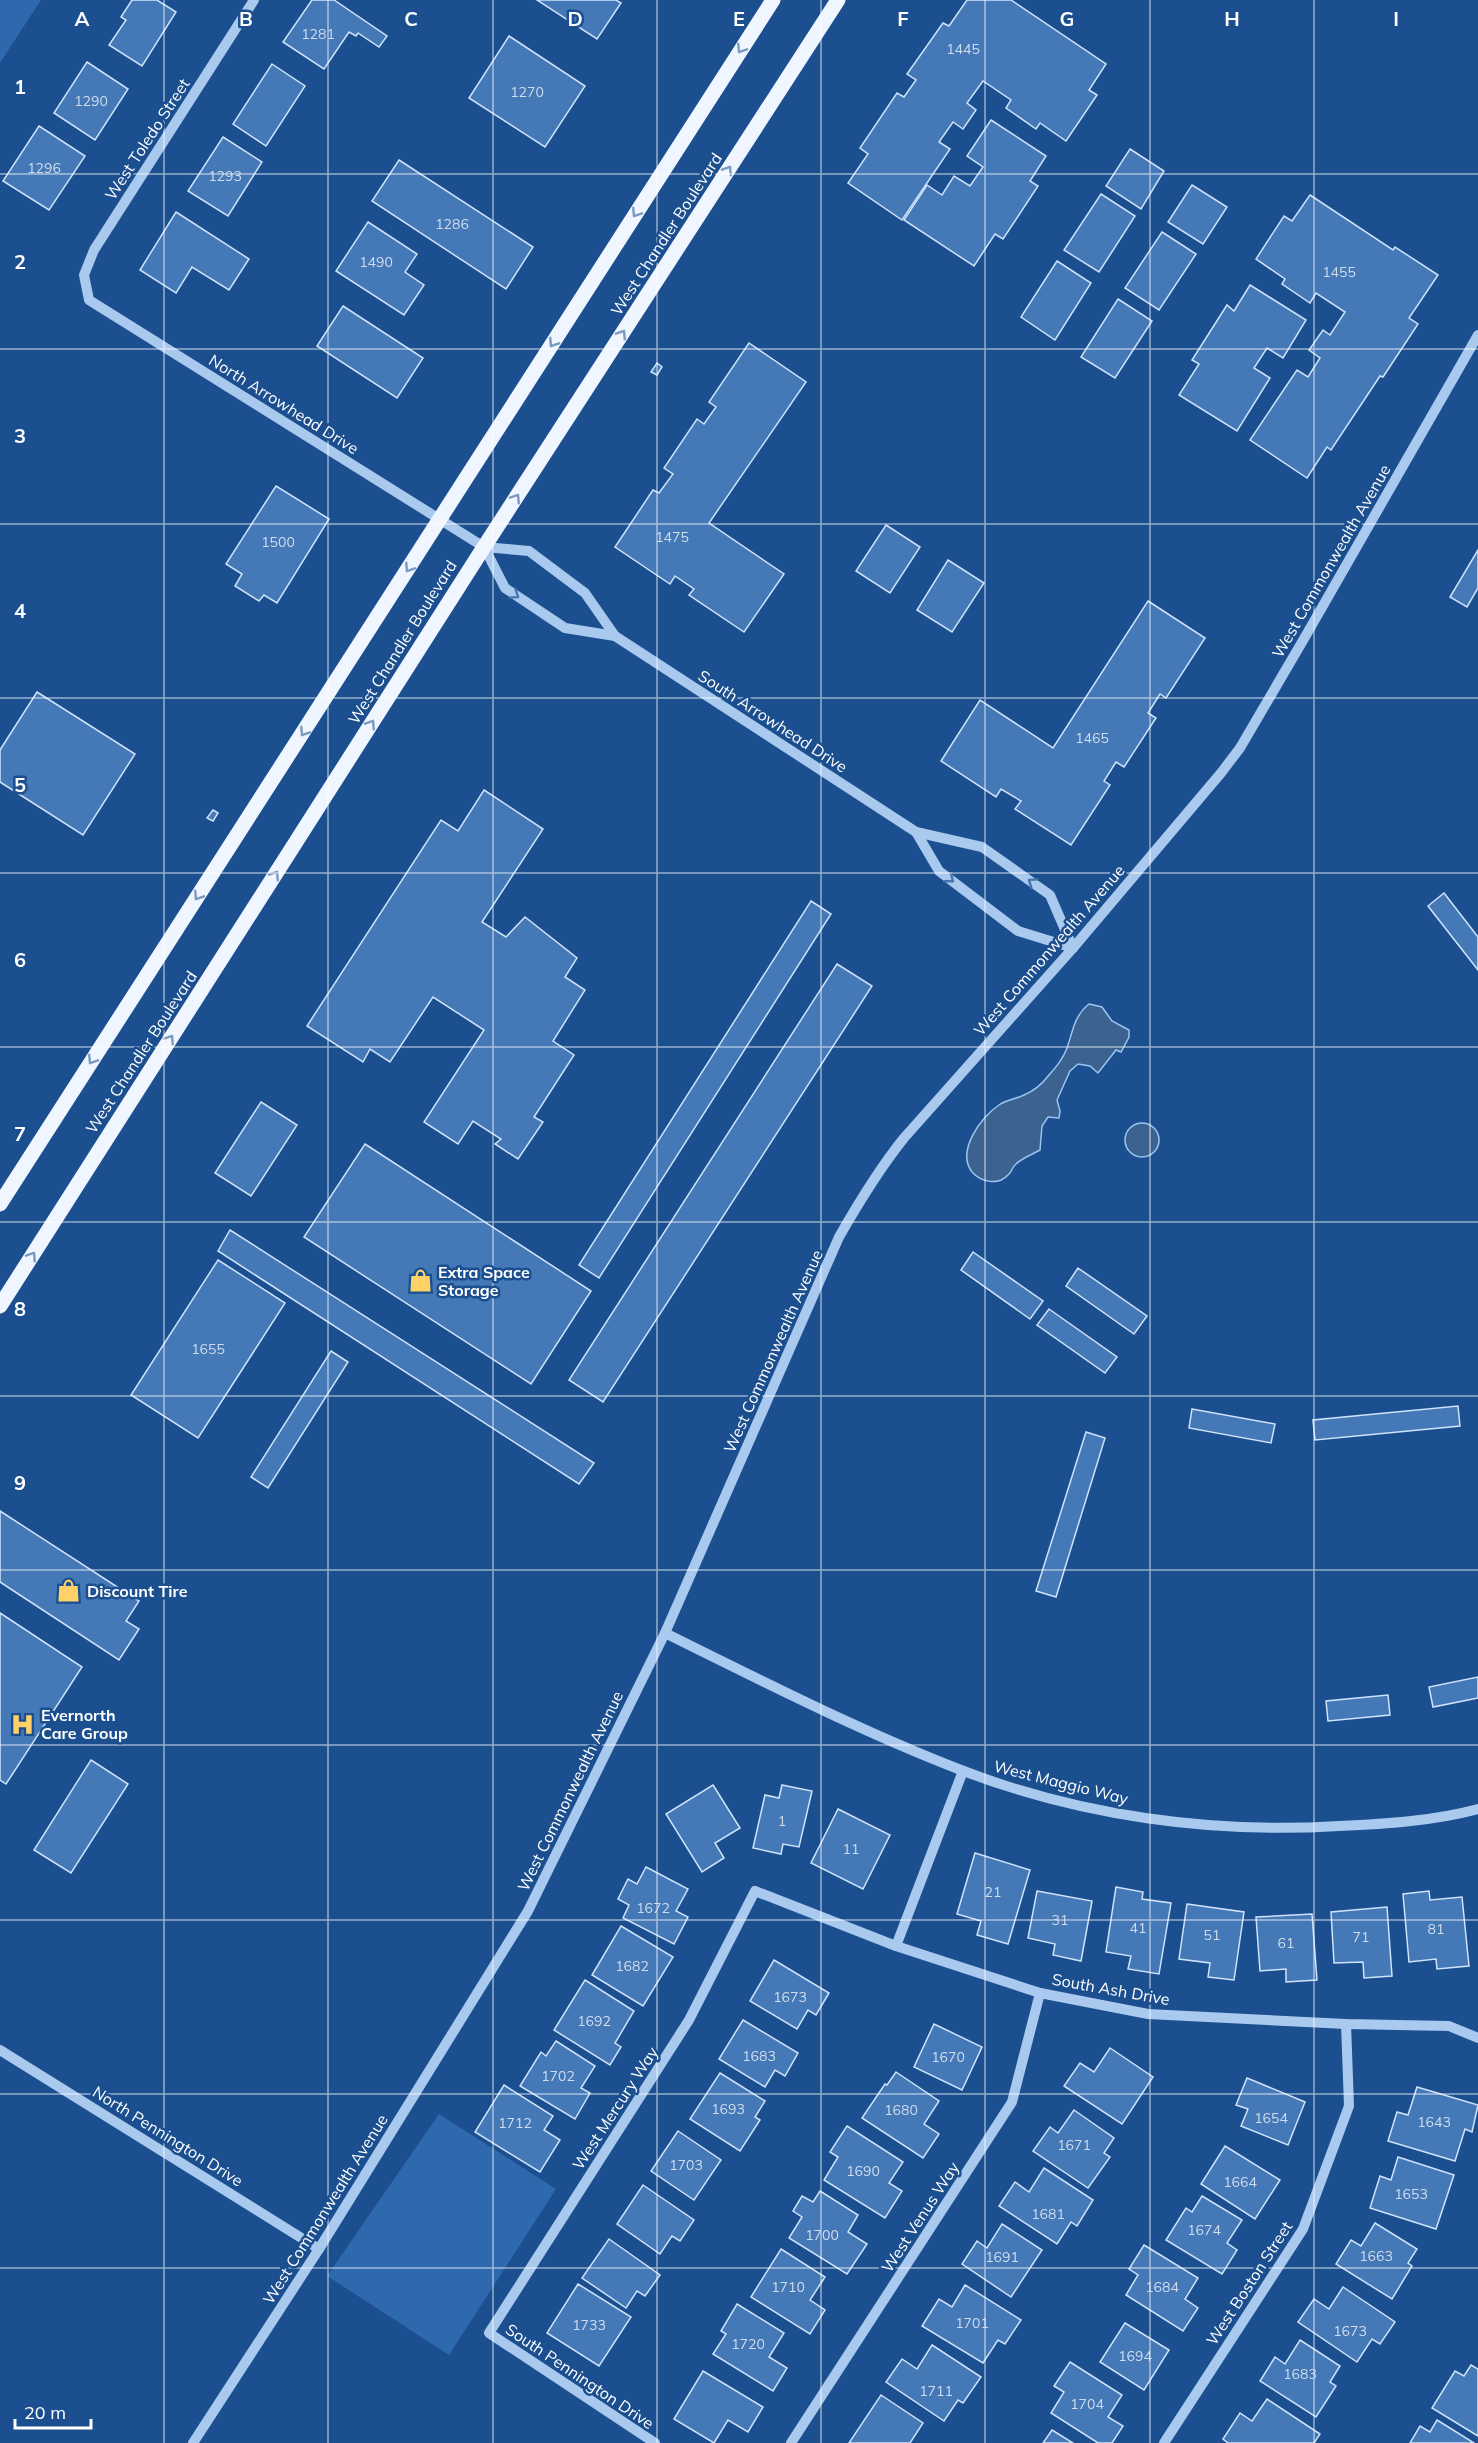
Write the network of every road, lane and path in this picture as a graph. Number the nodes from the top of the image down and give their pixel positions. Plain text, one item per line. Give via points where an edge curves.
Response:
1 (254, 0) edge
2 (773, 0) edge
3 (838, 0) edge
4 (89, 300) joint
5 (1478, 335) edge
6 (440, 519) junction
7 (464, 534) joint
8 (484, 547) junction
9 (615, 636) junction
10 (916, 832) junction
11 (1073, 948) junction
12 (0, 1204) edge
13 (0, 1306) edge
14 (665, 1633) junction
15 (963, 1771) junction
16 (1478, 1809) edge
17 (755, 1891) joint
18 (896, 1946) junction
19 (1040, 1993) junction
20 (1346, 2024) junction
21 (1478, 2038) edge
22 (0, 2050) edge
23 (320, 2248) junction
24 (489, 2333) joint
25 (193, 2443) edge
26 (655, 2443) edge
27 (791, 2443) edge
28 (1164, 2443) edge

1 - 4 street, West Toledo Street via 94,250 84,275
2 -> 6 main road, West Chandler Boulevard
8 -> 3 main road, West Chandler Boulevard
4 - 6 street, North Arrowhead Drive
5 - 11 street, West Commonwealth Avenue via 1240,748
6 - 7 street, North Arrowhead Drive
6 -> 12 main road, West Chandler Boulevard
7 - 8 street, South Arrowhead Drive
8 - 9 street, South Arrowhead Drive via 528,551 585,593
8 -> 9 street, South Arrowhead Drive via 506,588 565,628
13 -> 8 main road, West Chandler Boulevard
9 - 10 street, South Arrowhead Drive
10 -> 11 street, South Arrowhead Drive via 939,871 1018,931
11 -> 10 street, South Arrowhead Drive via 1050,895 982,847
11 - 14 street, West Commonwealth Avenue via 904,1138 881,1167 839,1237
14 - 15 street, West Maggio Way via 787,1694
14 - 23 street, West Commonwealth Avenue via 528,1911
15 - 16 street, West Maggio Way via 1091,1808 1160,1821 1221,1826 1288,1829 1370,1825
15 - 18 street
17 - 18 street, South Ash Drive
17 - 24 street, West Mercury Way via 689,2020
18 - 19 street, South Ash Drive
19 - 20 street, South Ash Drive via 1148,2014
19 - 27 street, West Venus Way via 1012,2102
20 - 21 street, South Ash Drive via 1449,2026
20 - 28 street, West Boston Street via 1349,2106 1303,2229
22 - 23 street, North Pennington Drive
23 - 25 street, West Commonwealth Avenue
24 - 26 street, South Pennington Drive

